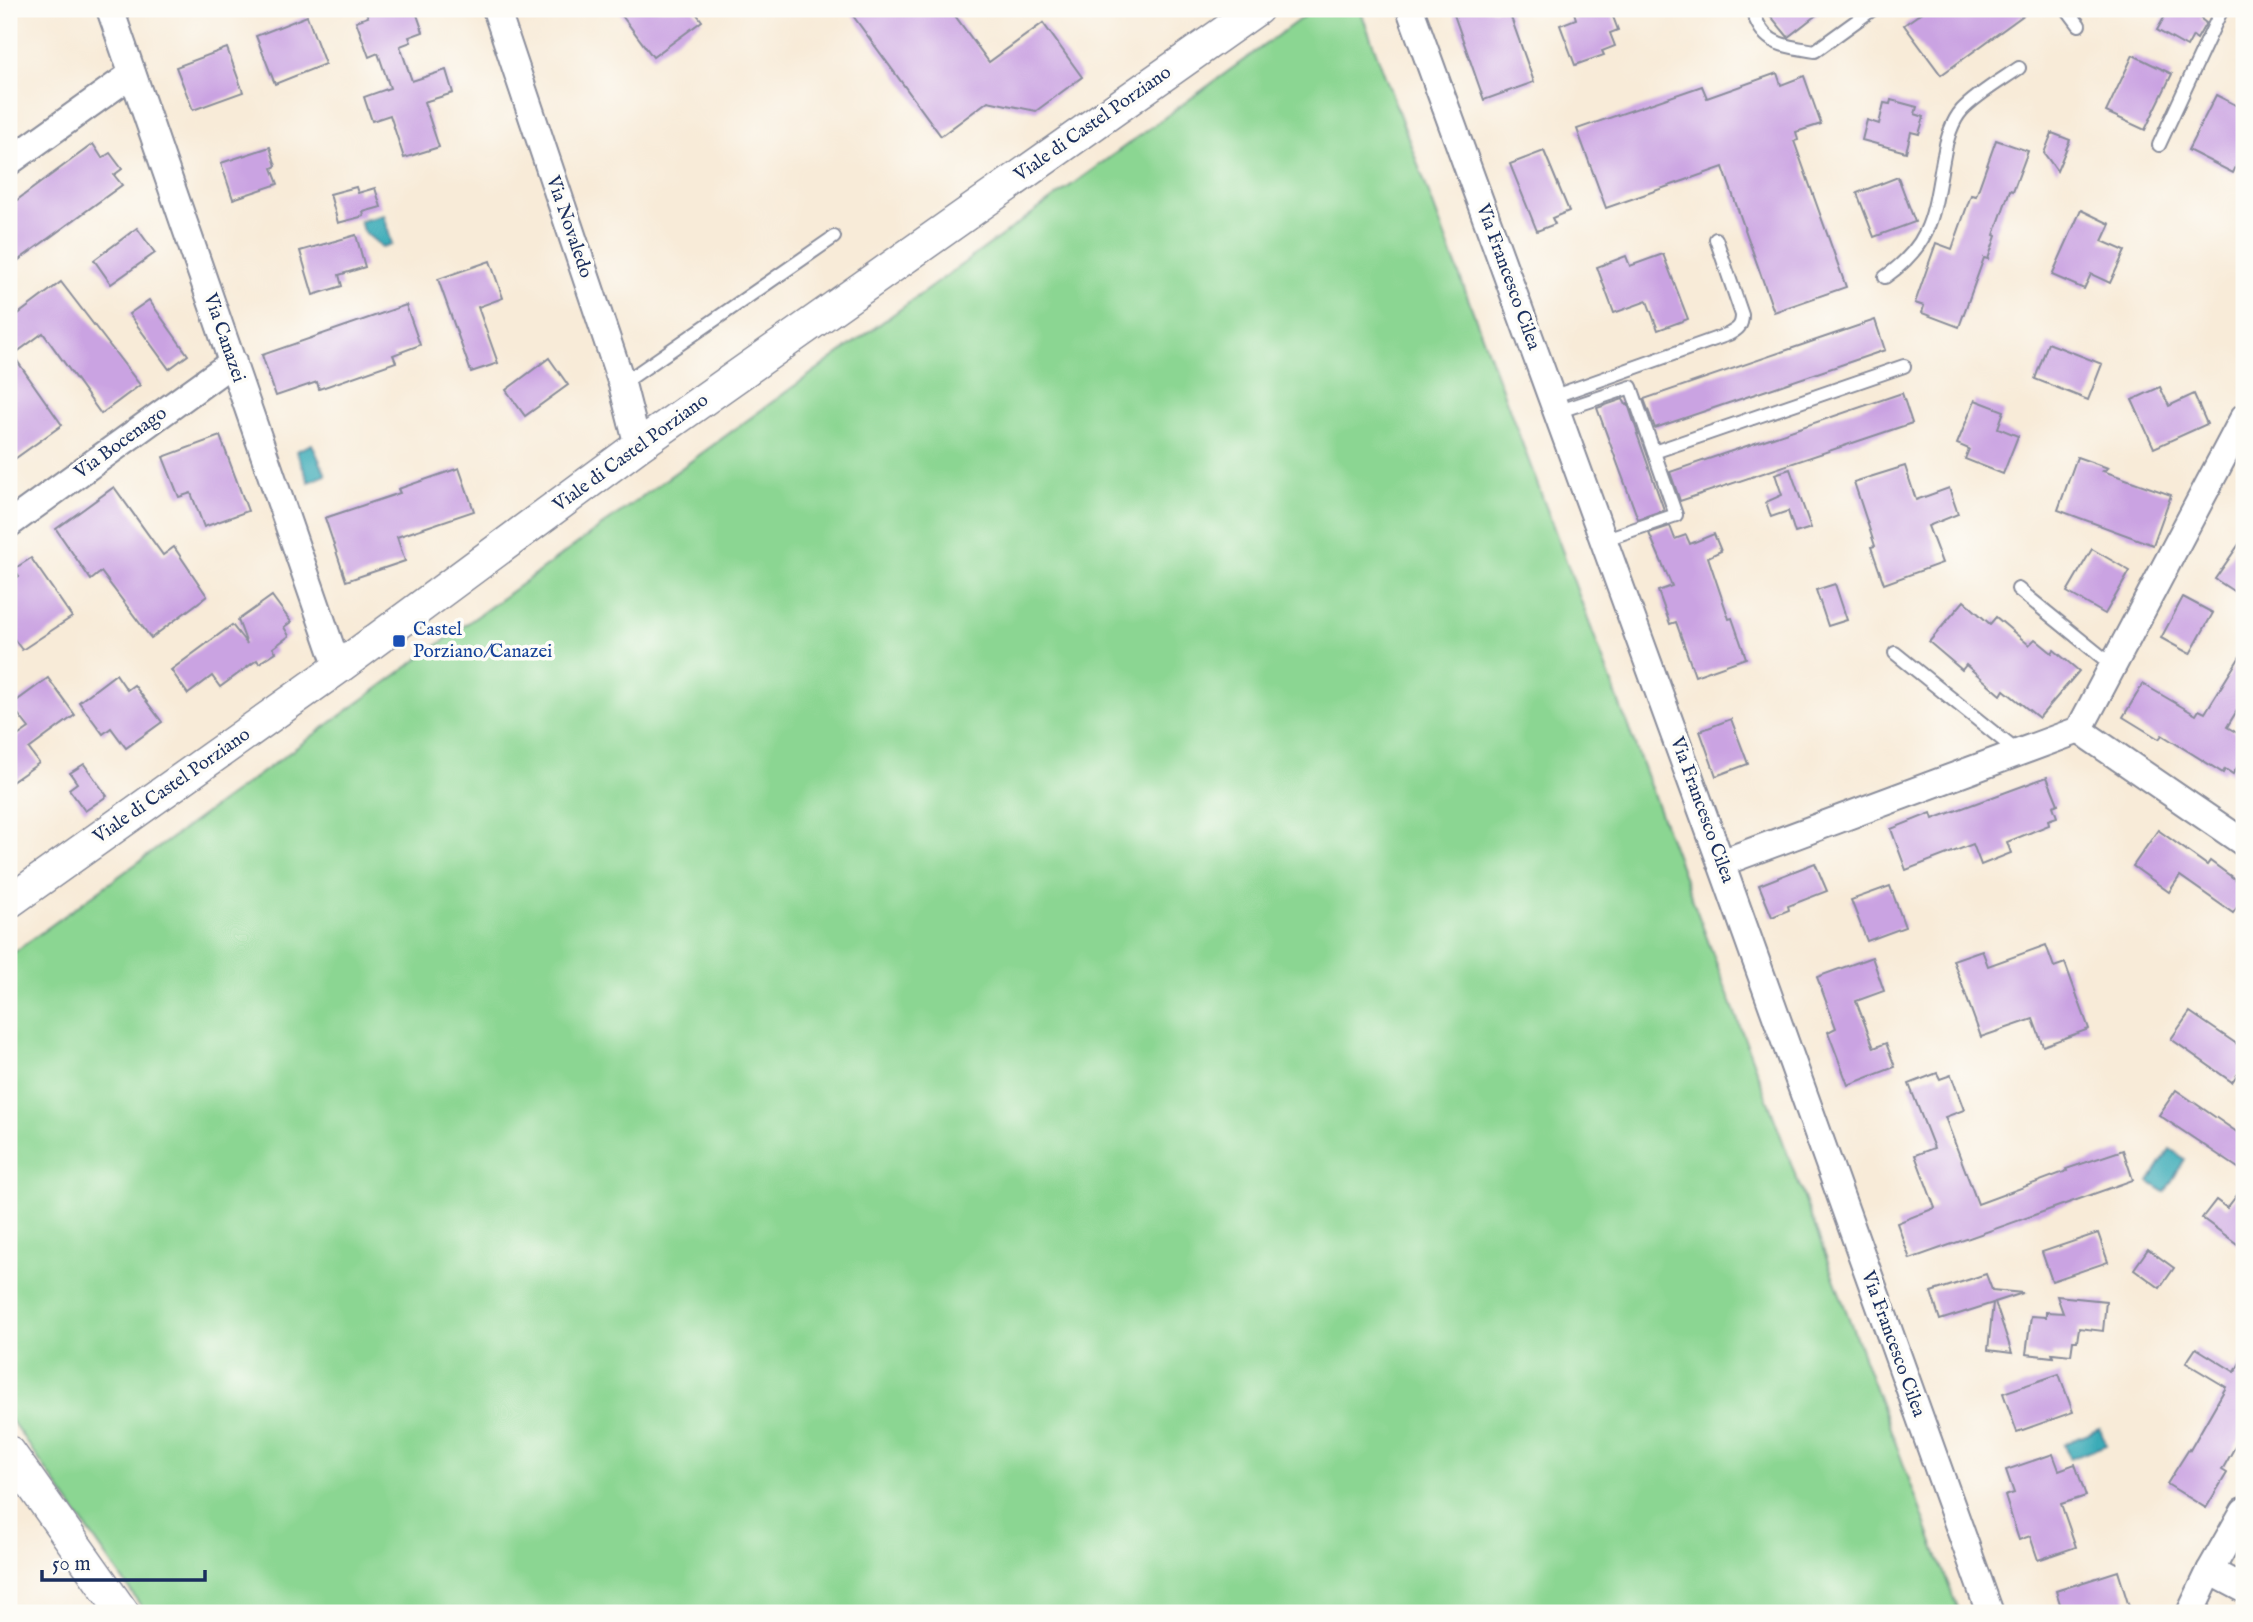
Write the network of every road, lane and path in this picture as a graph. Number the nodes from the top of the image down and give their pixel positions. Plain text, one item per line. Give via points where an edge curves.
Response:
1 (110, 9) edge
2 (496, 9) edge
3 (1256, 9) edge
4 (1410, 9) edge
5 (1752, 9) edge
6 (1873, 9) edge
7 (2067, 9) edge
8 (2222, 9) edge
9 (2079, 25) dead end
10 (2019, 68) dead end
11 (132, 74) junction
12 (2159, 145) dead end
13 (9, 162) edge
14 (834, 237) dead end
15 (1716, 239) dead end
16 (1885, 277) dead end
17 (233, 362) junction
18 (1904, 366) dead end
19 (622, 384) junction
20 (1554, 405) junction
21 (2244, 418) edge
22 (638, 446) junction
23 (1654, 452) junction
24 (9, 524) edge
25 (1603, 540) junction
26 (2018, 589) dead end
27 (1895, 653) dead end
28 (2113, 666) junction
29 (338, 668) junction
30 (2079, 730) junction
31 (2019, 752) junction
32 (2244, 843) edge
33 (1721, 863) junction
34 (9, 902) edge
35 (9, 1452) edge
36 (2244, 1511) edge
37 (2210, 1571) junction
38 (2244, 1589) edge
39 (123, 1613) edge
40 (1990, 1613) edge
41 (2190, 1613) edge

1 - 11 street, Via Canazei
2 - 19 street, Via Novaledo
3 - 22 street, Viale di Castel Porziano
4 - 20 street, Via Francesco Cilea
5 - 6 lane via 1766,37 1777,44 1815,51
7 - 9 lane
8 - 12 lane
10 - 16 lane via 1961,111 1947,140 1923,240 1906,262
11 - 13 street
11 - 17 street, Via Canazei
14 - 19 lane
15 - 20 lane via 1742,315 1739,328
17 - 24 street, Via Bocenago
17 - 29 street, Via Canazei
18 - 23 lane
19 - 22 street, Via Novaledo
20 - 23 lane via 1631,387
20 - 25 street, Via Francesco Cilea
21 - 28 street
22 - 29 street, Viale di Castel Porziano
23 - 25 lane via 1675,514
25 - 33 street, Via Francesco Cilea
26 - 28 lane
27 - 31 lane
28 - 30 street
29 - 34 street, Viale di Castel Porziano
30 - 31 street
30 - 32 street
31 - 33 street
33 - 40 street, Via Francesco Cilea
35 - 39 street
36 - 37 street
37 - 38 street
37 - 41 street

